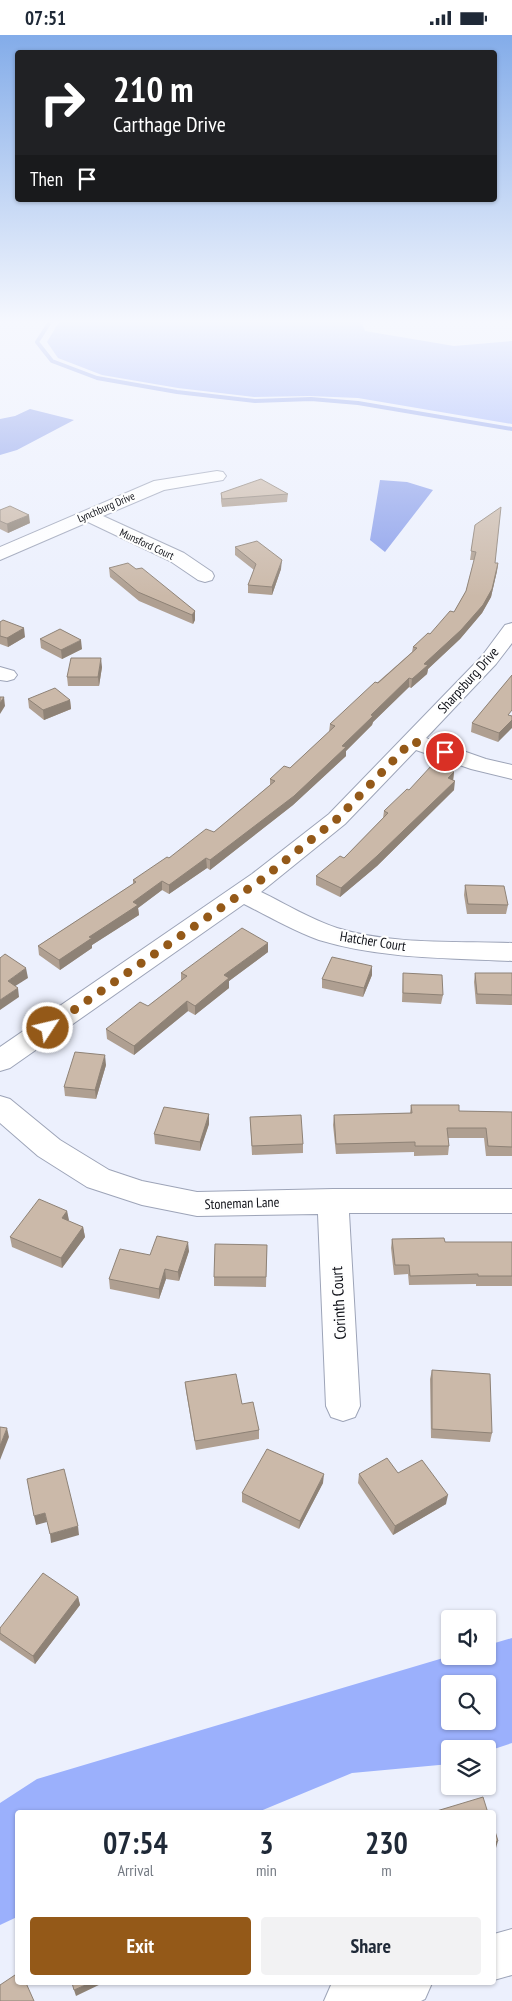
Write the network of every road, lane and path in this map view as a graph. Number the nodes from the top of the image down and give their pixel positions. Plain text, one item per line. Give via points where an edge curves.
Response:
1 (216, 476) dead end
2 (87, 515) junction
3 (0, 554) edge
4 (205, 576) dead end
5 (512, 629) edge
6 (412, 741) junction
7 (512, 772) edge
8 (242, 893) junction
9 (512, 952) edge
10 (0, 1061) edge
11 (0, 1107) edge
12 (333, 1201) junction
13 (512, 1201) edge
14 (343, 1406) dead end
15 (512, 1952) edge
16 (496, 1956) edge
17 (402, 1985) edge
18 (347, 2001) edge

1 - 2 street, Lynchburg Drive via 160,485
2 - 3 street, Lynchburg Drive
2 - 4 street, Munsford Court via 177,557
5 - 6 street, Sharpsburg Drive via 489,660
6 - 7 street
6 - 8 street, Sharpsburg Drive via 337,819
8 - 9 street, Hatcher Court via 339,937 381,944
8 - 10 street, Sharpsburg Drive
11 - 12 street, Stoneman Lane via 49,1148 98,1179 142,1193 197,1204
12 - 13 street, Stoneman Lane
12 - 14 street, Corinth Court
15 - 16 street
17 - 18 street

